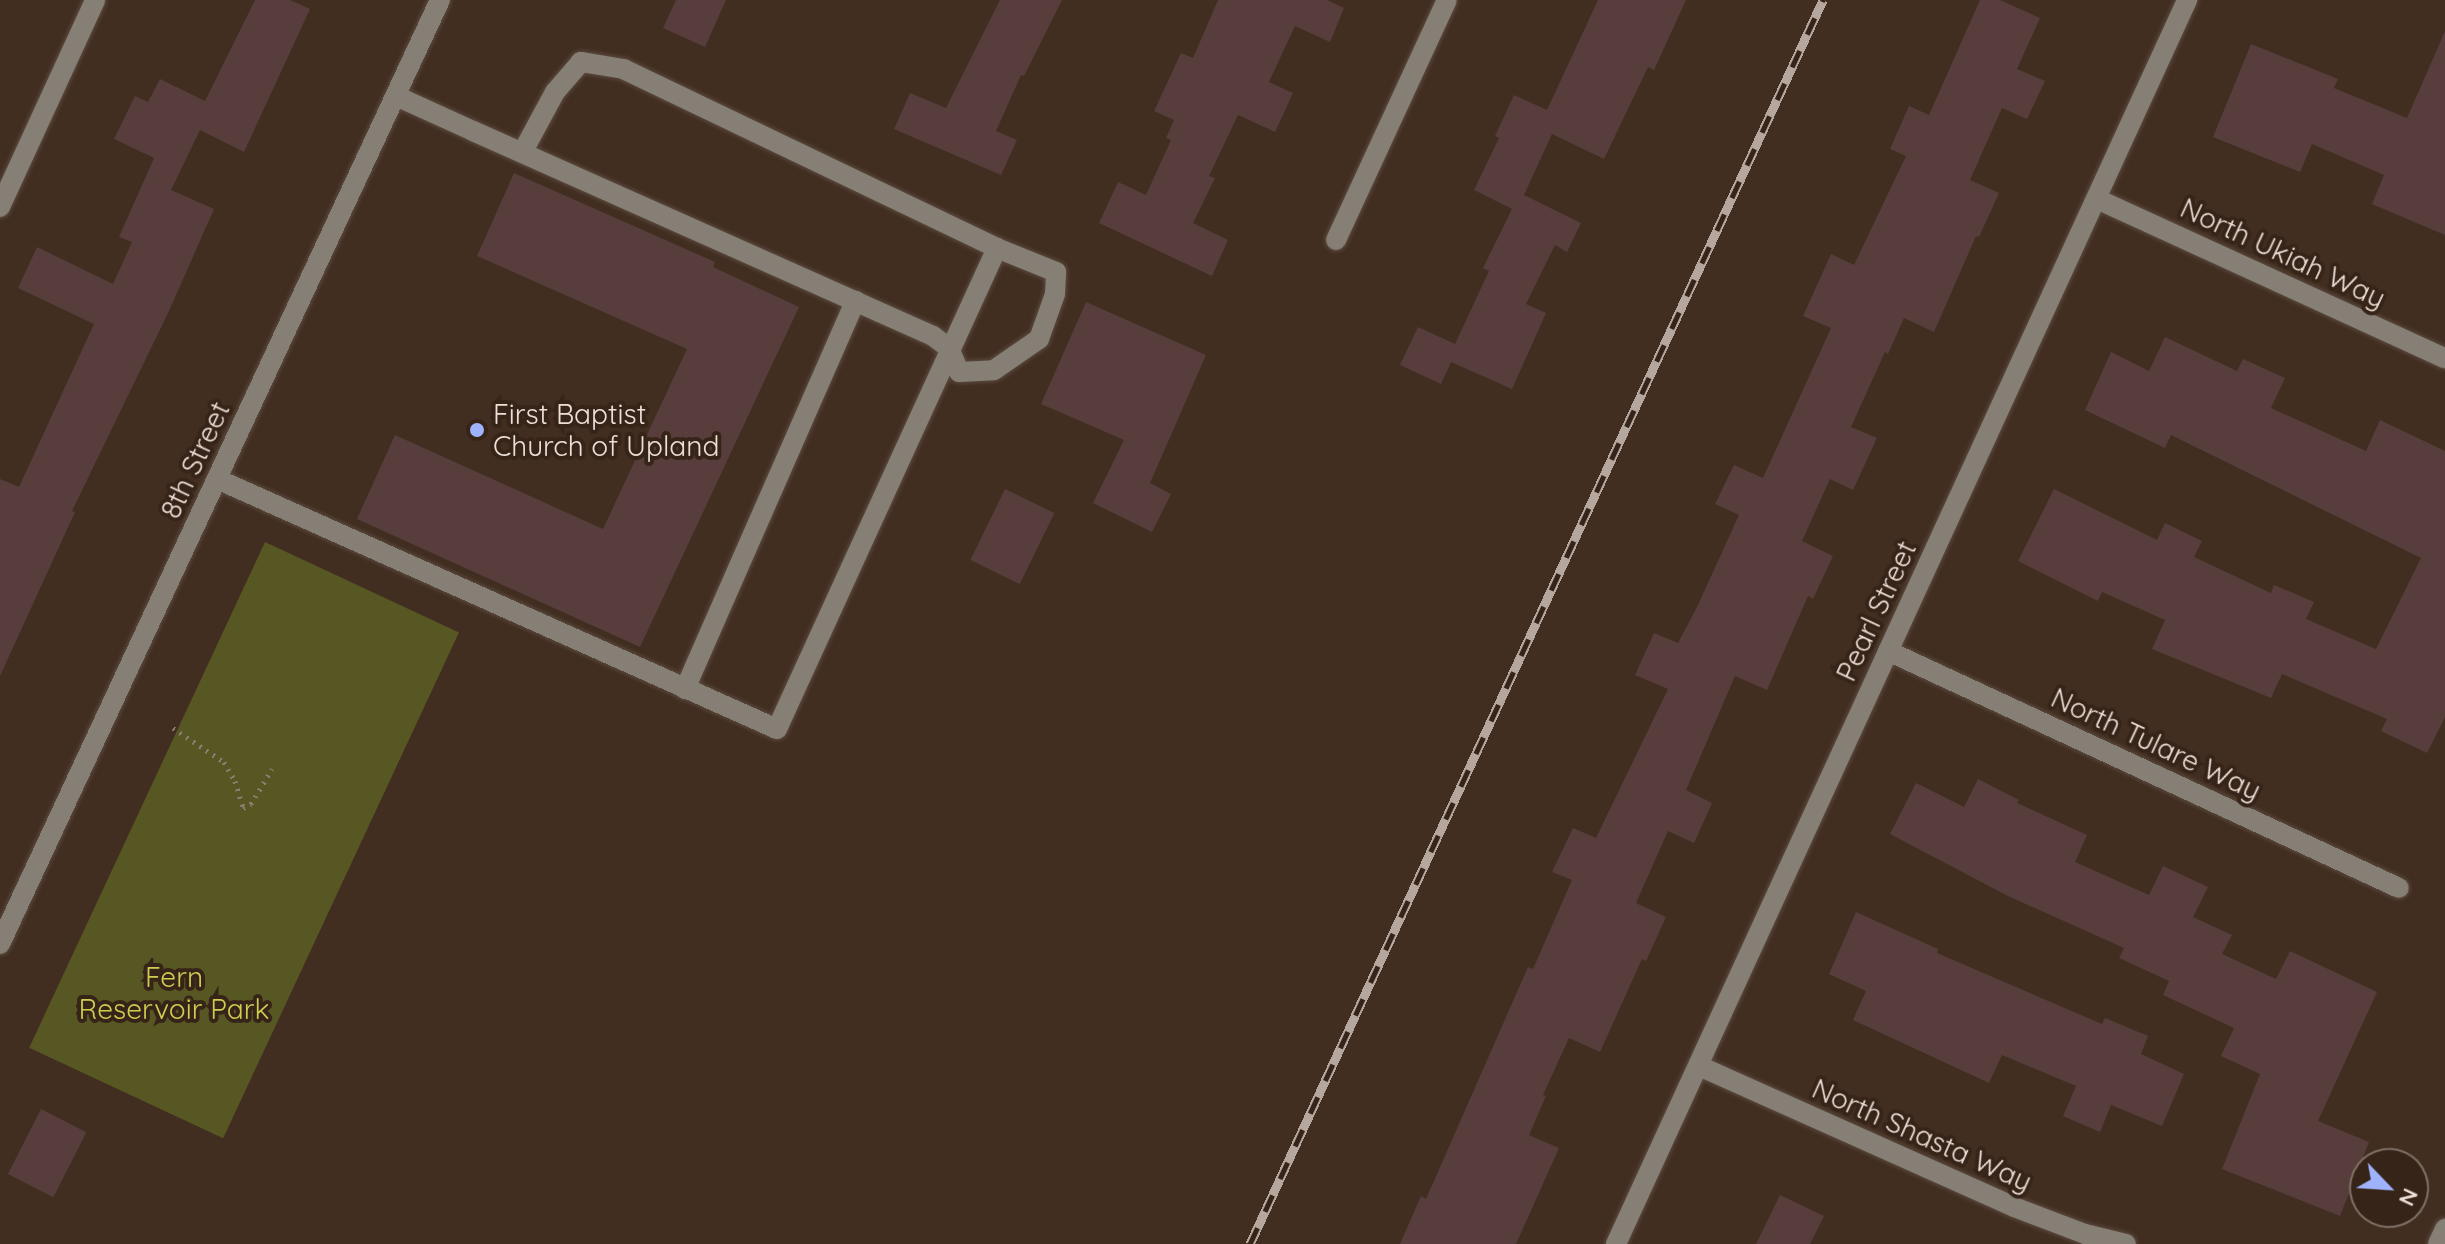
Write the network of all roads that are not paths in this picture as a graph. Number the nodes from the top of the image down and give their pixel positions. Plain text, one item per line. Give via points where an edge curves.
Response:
1 (95, 0) edge
2 (440, 0) edge
3 (1447, 0) edge
4 (2187, 0) edge
5 (396, 96) junction
6 (522, 153) junction
7 (2097, 199) junction
8 (0, 207) edge
9 (1336, 240) dead end
10 (997, 248) junction
11 (855, 301) junction
12 (949, 348) junction
13 (2445, 358) edge
14 (217, 479) junction
15 (1888, 651) junction
16 (685, 689) junction
17 (2399, 888) dead end
18 (0, 944) edge
19 (1699, 1066) junction
20 (2445, 1229) edge
21 (1616, 1244) edge
22 (2126, 1244) edge
23 (2438, 1244) edge

1 - 8 street
2 - 5 street, 8th Street
3 - 9 street
4 - 7 street, Pearl Street
5 - 6 street
5 - 14 street, 8th Street
6 - 10 street via 555,92 581,62 624,69
6 - 11 street
7 - 13 street, North Ukiah Way
7 - 15 street, Pearl Street
10 - 12 street
10 - 12 street via 1056,272 1055,294 1039,339 994,370 959,372
11 - 12 street
11 - 16 street
12 - 16 street via 777,729
14 - 16 street
14 - 18 street, 8th Street
15 - 17 street, North Tulare Way
15 - 19 street, Pearl Street
19 - 21 street, Pearl Street
19 - 22 street, North Shasta Way via 2014,1207
20 - 23 street

